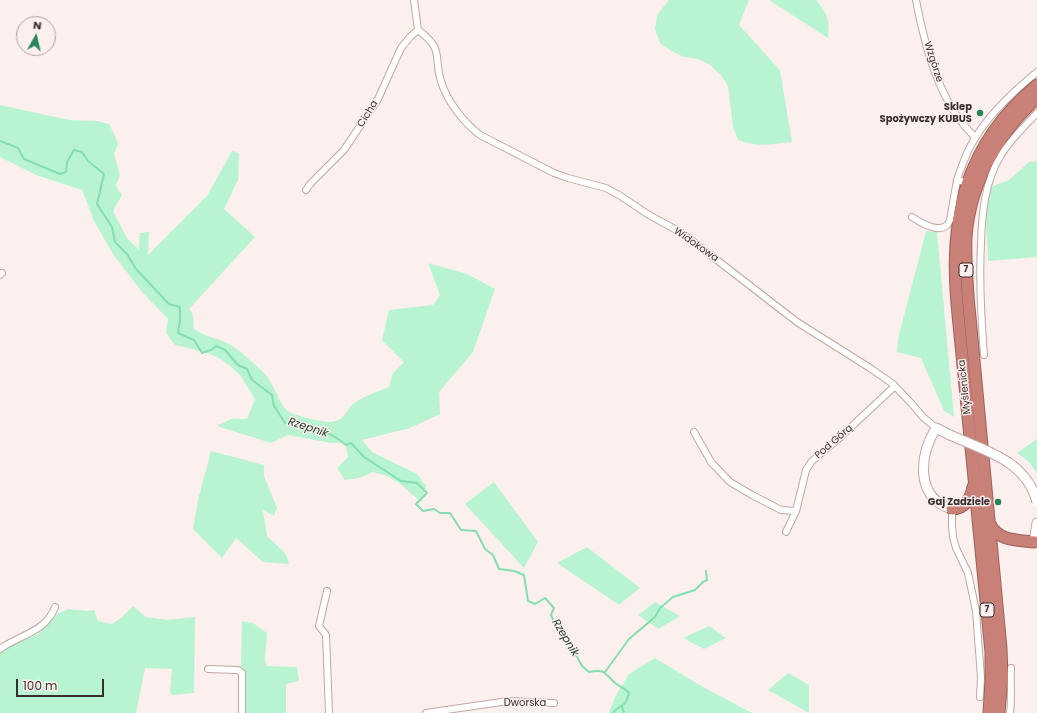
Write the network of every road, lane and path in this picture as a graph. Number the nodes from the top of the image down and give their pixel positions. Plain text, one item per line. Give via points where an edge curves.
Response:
1 (414, 0) edge
2 (916, 0) edge
3 (418, 30) junction
4 (1037, 72) edge
5 (1037, 85) edge
6 (1037, 98) edge
7 (1037, 113) edge
8 (997, 119) junction
9 (975, 138) junction
10 (957, 180) junction
11 (968, 183) junction
12 (306, 190) dead end
13 (912, 217) dead end
14 (984, 355) dead end
15 (895, 386) junction
16 (936, 428) junction
17 (694, 432) dead end
18 (974, 480) junction
19 (1037, 503) edge
20 (952, 509) junction
21 (796, 511) junction
22 (983, 522) junction
23 (1037, 523) edge
24 (786, 532) dead end
25 (1011, 539) junction
26 (1036, 542) edge
27 (993, 563) junction
28 (327, 591) dead end
29 (56, 607) dead end
30 (0, 649) edge
31 (1011, 668) dead end
32 (208, 669) dead end
33 (980, 697) dead end
34 (554, 703) dead end
35 (242, 713) edge
36 (329, 713) edge
37 (426, 713) edge
38 (989, 713) edge
39 (999, 713) edge
40 (1010, 713) edge

1 - 3 street
2 - 9 street, Wzgórze via 936,77 954,112
3 - 12 street, Cicha via 401,48 378,99 348,144
3 - 15 street, Widokowa via 427,37 437,53 444,91 464,120 480,135 554,173 606,188 682,233 797,322
4 - 8 street via 1009,96
5 - 8 highway, Myślenicka / 7
6 - 22 highway, Myślenicka / 7 via 1008,129 986,164 973,201 966,236
7 - 14 street via 1002,154 984,199 980,288
8 - 9 street
8 - 11 highway, Myślenicka / 7
9 - 10 street
10 - 11 street
10 - 13 street via 947,225 931,227
11 - 18 highway, Myślenicka / 7 via 957,228 955,272
15 - 16 street, Widokowa
15 - 21 street, Pod Górą via 812,461 806,470
16 - 19 street, bridge via 1015,466 1028,480
16 - 20 street via 927,450 924,482 934,500
17 - 21 street via 711,462 730,482 781,510
18 - 20 highway via 968,501 960,508
18 - 22 highway, Myślenicka / 7
20 - 22 highway via 968,513
20 - 33 street via 955,542 968,573 975,604
21 - 24 street, Pod Górą
22 - 25 highway via 998,535
22 - 27 highway, Myślenicka / 7
22 - 38 highway, Myślenicka / 7 via 991,658
23 - 26 street
25 - 26 highway
25 - 27 highway via 1002,542 998,547
27 - 39 highway, Myślenicka / 7 via 1001,656
28 - 36 street via 319,626 326,635
29 - 30 street via 53,614 38,628
31 - 40 street
32 - 35 street via 238,670 242,673
34 - 37 street, Dworska via 508,702

